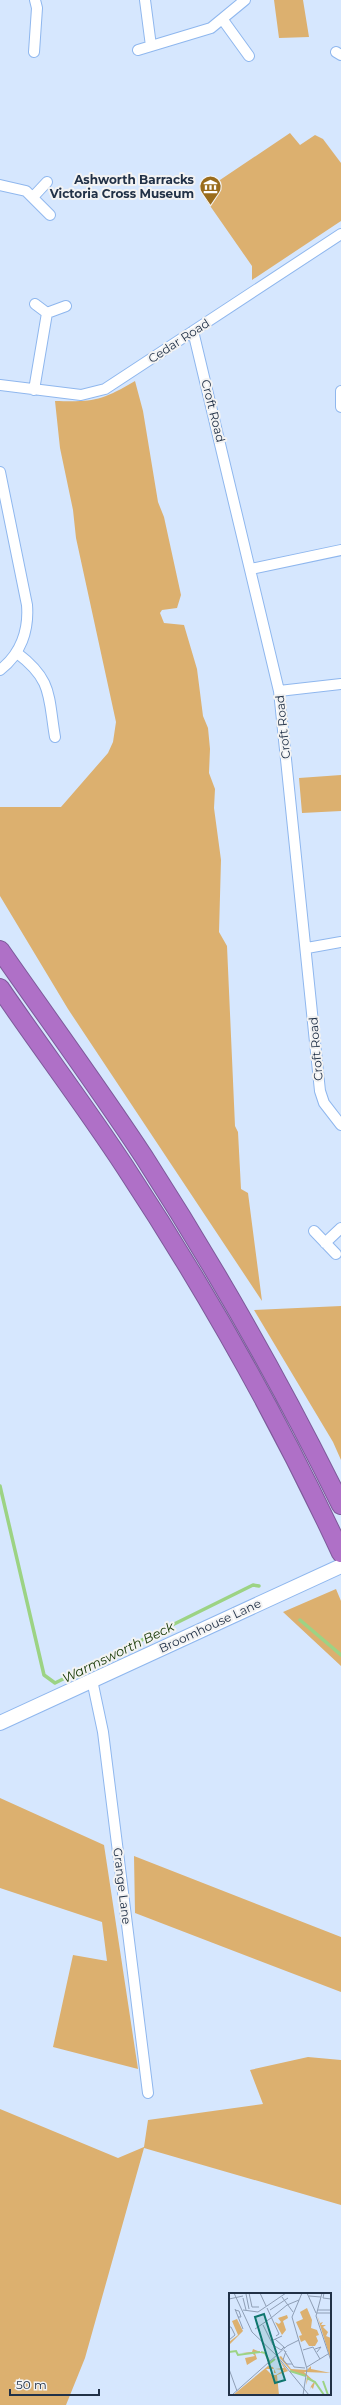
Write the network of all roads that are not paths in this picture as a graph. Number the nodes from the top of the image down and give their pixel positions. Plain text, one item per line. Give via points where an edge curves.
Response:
1 (35, 0) edge
2 (145, 0) edge
3 (246, 0) edge
4 (223, 20) junction
5 (151, 46) junction
6 (138, 50) dead end
7 (34, 52) dead end
8 (249, 56) dead end
9 (47, 182) dead end
10 (0, 185) edge
11 (33, 197) junction
12 (50, 215) dead end
13 (341, 234) edge
14 (35, 304) dead end
15 (66, 306) dead end
16 (47, 313) junction
17 (194, 331) junction
18 (0, 385) edge
19 (34, 390) junction
20 (341, 391) edge
21 (341, 407) edge
22 (0, 472) edge
23 (341, 550) edge
24 (252, 568) junction
25 (17, 653) junction
26 (0, 670) edge
27 (341, 684) edge
28 (279, 690) junction
29 (55, 737) dead end
30 (341, 942) edge
31 (307, 948) junction
32 (0, 950) edge
33 (0, 988) edge
34 (341, 1125) edge
35 (341, 1228) edge
36 (314, 1231) dead end
37 (325, 1243) junction
38 (336, 1254) dead end
39 (341, 1505) edge
40 (341, 1553) edge
41 (341, 1566) edge
42 (92, 1680) junction
43 (0, 1722) edge
44 (148, 2093) dead end

1 - 7 street via 37,8
2 - 5 street
3 - 4 street
4 - 5 street via 201,32
4 - 8 street
5 - 6 street
9 - 11 street
10 - 11 street via 18,188
11 - 12 street
13 - 17 street, Cedar Road
14 - 16 street
15 - 16 street
16 - 19 street
17 - 19 street, Cedar Road via 105,389 81,395
17 - 24 street, Croft Road
18 - 19 street, Cedar Road
20 - 21 street
22 - 25 street via 27,604 28,619
23 - 24 street
24 - 28 street, Croft Road
25 - 26 street
25 - 29 street via 42,675 47,686
27 - 28 street
28 - 31 street, Croft Road
30 - 31 street
31 - 34 street, Croft Road via 320,1091 324,1103
32 - 39 highway via 101,1093 196,1241 270,1367
33 - 40 highway via 126,1168 180,1255 294,1457
35 - 37 street
36 - 37 street
37 - 38 street
41 - 42 street, Broomhouse Lane
42 - 43 street, Broomhouse Lane
42 - 44 street, Grange Lane via 103,1732

